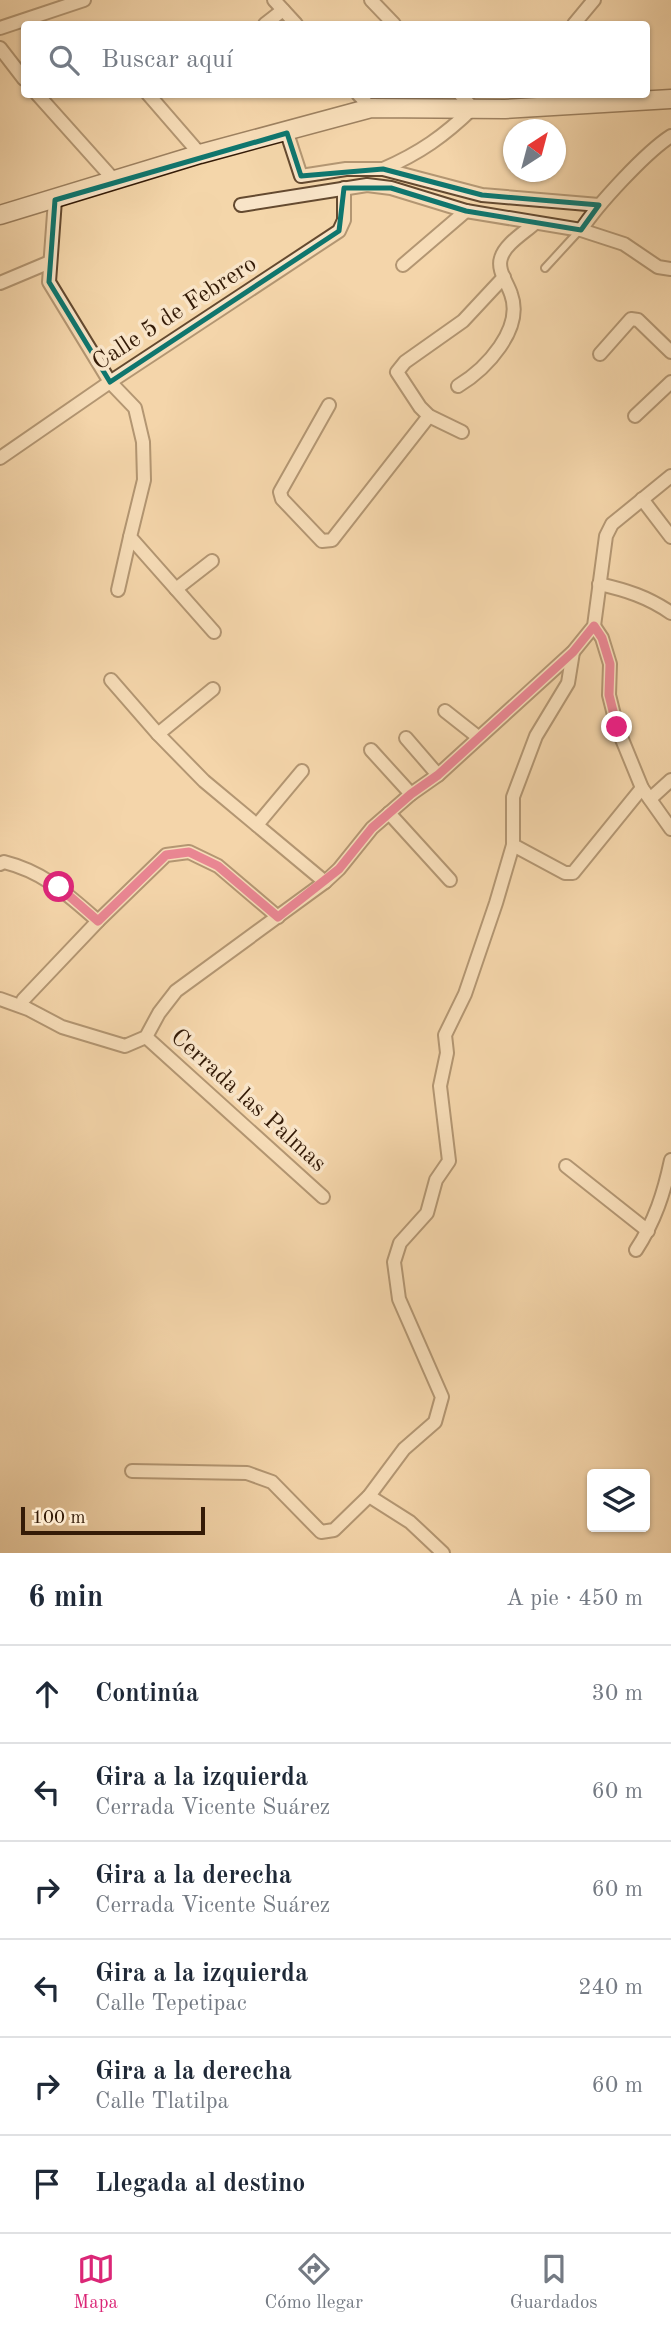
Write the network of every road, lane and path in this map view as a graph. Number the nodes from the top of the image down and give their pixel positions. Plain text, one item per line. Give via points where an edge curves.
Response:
1 (85, 0) edge
2 (274, 0) edge
3 (371, 0) edge
4 (594, 0) edge
5 (283, 10) junction
6 (21, 21) edge
7 (21, 21) edge
8 (269, 21) edge
9 (293, 21) edge
10 (391, 21) edge
11 (576, 21) edge
12 (0, 28) edge
13 (0, 48) edge
14 (21, 75) edge
15 (41, 98) edge
16 (151, 98) edge
17 (514, 98) edge
18 (671, 100) edge
19 (364, 101) edge
20 (466, 101) edge
21 (505, 109) junction
22 (286, 133) junction
23 (670, 139) edge
24 (200, 155) junction
25 (383, 169) junction
26 (114, 180) junction
27 (344, 188) junction
28 (55, 200) junction
29 (241, 205) dead end
30 (600, 205) junction
31 (466, 211) junction
32 (0, 215) edge
33 (535, 223) junction
34 (581, 230) junction
35 (50, 262) junction
36 (403, 265) dead end
37 (545, 268) dead end
38 (671, 269) edge
39 (504, 277) junction
40 (0, 282) edge
41 (671, 352) edge
42 (600, 354) dead end
43 (110, 382) junction
44 (671, 382) edge
45 (458, 386) dead end
46 (329, 405) dead end
47 (429, 416) junction
48 (635, 416) dead end
49 (462, 432) dead end
50 (0, 458) edge
51 (671, 476) edge
52 (642, 499) junction
53 (130, 537) junction
54 (671, 537) edge
55 (212, 561) dead end
56 (599, 584) junction
57 (176, 589) junction
58 (118, 590) dead end
59 (671, 613) edge
60 (594, 626) junction
61 (214, 632) dead end
62 (573, 652) junction
63 (111, 680) dead end
64 (213, 689) dead end
65 (445, 711) dead end
66 (158, 734) junction
67 (478, 737) junction
68 (406, 738) dead end
69 (370, 750) dead end
70 (302, 771) dead end
71 (438, 775) junction
72 (671, 780) edge
73 (642, 788) junction
74 (411, 794) junction
75 (650, 799) junction
76 (389, 813) junction
77 (257, 825) junction
78 (671, 829) edge
79 (513, 845) junction
80 (0, 864) edge
81 (450, 880) dead end
82 (325, 882) junction
83 (278, 917) junction
84 (98, 921) junction
85 (0, 999) edge
86 (23, 1000) dead end
87 (146, 1037) junction
88 (671, 1160) edge
89 (566, 1166) dead end
90 (323, 1197) dead end
91 (648, 1231) junction
92 (636, 1250) dead end
93 (132, 1471) dead end
94 (369, 1496) junction
95 (443, 1553) edge

1 - 6 street
2 - 5 street
3 - 10 street
4 - 11 street
5 - 8 street
5 - 9 street
7 - 12 street
13 - 14 street
15 - 26 street
16 - 24 street
17 - 21 street
18 - 21 main road
19 - 20 main road
19 - 22 main road
20 - 21 main road
20 - 25 street via 448,133
22 - 24 main road
22 - 25 street via 301,176
23 - 30 street
24 - 26 main road
25 - 30 street via 482,195
26 - 28 main road
27 - 29 street
27 - 31 street via 391,188
27 - 43 street, Calle 5 de Febrero via 344,220 339,231
28 - 32 main road
28 - 35 street
30 - 34 street
31 - 33 street
31 - 36 street
33 - 34 street
33 - 39 street via 503,251 499,262
34 - 37 lane
34 - 38 street via 624,244 659,267
35 - 40 street
35 - 43 street via 49,282
39 - 45 street via 515,310 508,331 492,358
39 - 47 street via 463,321 397,372
41 - 42 street via 638,320 631,319
43 - 50 street, Calle 5 de Febrero
43 - 53 street via 135,408 143,442 144,480
44 - 48 street
46 - 47 street via 280,492 323,541 332,540
47 - 49 street
51 - 52 street
52 - 54 street
52 - 56 street via 612,524
53 - 57 street
53 - 58 street
55 - 57 street
56 - 59 street via 648,598
56 - 60 street
57 - 61 street
60 - 62 street
60 - 73 street via 610,664 609,695 617,727
62 - 67 street
62 - 79 street via 568,683 536,736 513,797
63 - 66 street
64 - 66 street
65 - 67 street
66 - 77 street
67 - 71 street
68 - 71 street
69 - 74 street
70 - 77 street
71 - 74 street
72 - 75 street
73 - 75 street
73 - 79 street via 573,873
74 - 76 street
75 - 78 street
76 - 81 street
76 - 82 street
77 - 82 street
79 - 94 street via 466,994 445,1035 447,1053 440,1086 449,1161 436,1180 428,1213 400,1243 394,1262 399,1299 442,1397 435,1422 404,1449
80 - 84 street via 28,868 59,887
82 - 83 street
83 - 84 street via 218,866 189,852 166,855
83 - 87 street via 176,991
84 - 86 street
85 - 87 street via 62,1027 113,1043 125,1046
87 - 90 street, Cerrada las Palmas
88 - 91 street
89 - 91 street
91 - 92 street
93 - 94 street via 247,1473 272,1482 321,1532 334,1530
94 - 95 street via 410,1522

